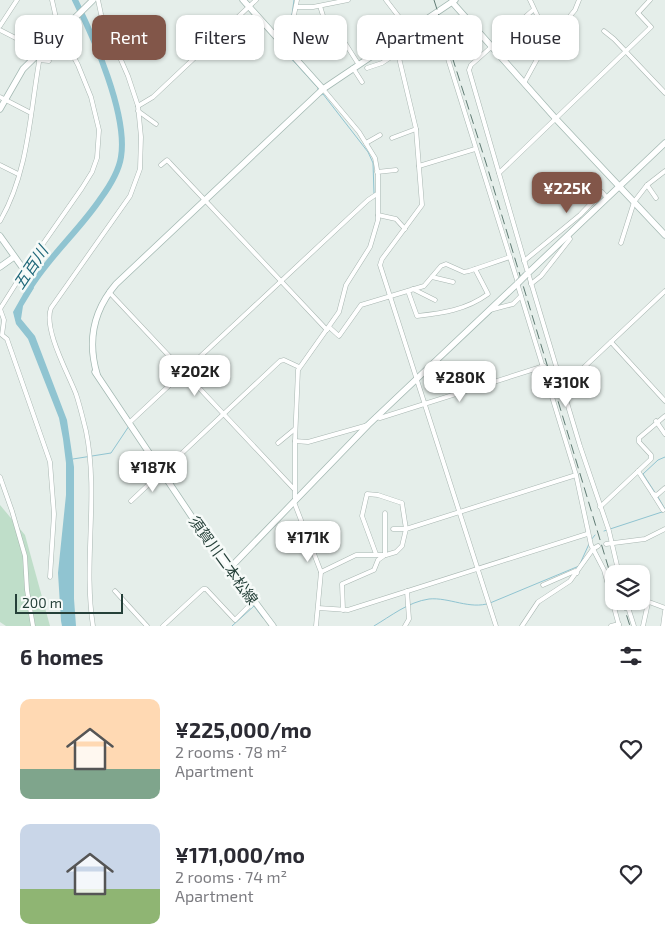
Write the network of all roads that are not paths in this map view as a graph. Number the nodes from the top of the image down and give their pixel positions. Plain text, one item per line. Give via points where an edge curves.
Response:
1 (17, 0) edge
2 (52, 0) edge
3 (93, 0) edge
4 (98, 0) edge
5 (243, 0) edge
6 (256, 0) edge
7 (297, 0) edge
8 (348, 0) edge
9 (386, 0) edge
10 (530, 0) edge
11 (579, 0) edge
12 (650, 0) edge
13 (453, 1) edge
14 (320, 6) junction
15 (249, 7) junction
16 (296, 7) junction
17 (533, 10) junction
18 (434, 14) joint
19 (56, 15) edge
20 (78, 15) edge
21 (294, 15) edge
22 (398, 15) edge
23 (536, 15) edge
24 (571, 15) edge
25 (0, 28) edge
26 (604, 31) dead end
27 (274, 34) edge
28 (15, 36) edge
29 (491, 48) junction
30 (626, 52) junction
31 (31, 60) edge
32 (39, 60) joint
33 (75, 60) edge
34 (297, 60) edge
35 (365, 60) edge
36 (387, 60) edge
37 (399, 60) edge
38 (537, 60) edge
39 (49, 61) dead end
40 (356, 66) junction
41 (367, 68) dead end
42 (362, 82) dead end
43 (524, 84) junction
44 (323, 89) junction
45 (665, 93) edge
46 (2, 98) edge
47 (0, 109) edge
48 (138, 109) junction
49 (31, 113) junction
50 (556, 119) junction
51 (156, 124) dead end
52 (416, 129) junction
53 (380, 135) dead end
54 (392, 138) dead end
55 (366, 143) junction
56 (665, 143) edge
57 (475, 149) junction
58 (0, 165) edge
59 (161, 165) dead end
60 (419, 166) junction
61 (396, 170) dead end
62 (665, 171) edge
63 (378, 172) junction
64 (499, 173) junction
65 (18, 174) junction
66 (647, 185) junction
67 (619, 186) junction
68 (377, 194) junction
69 (607, 198) junction
70 (656, 198) dead end
71 (205, 200) junction
72 (634, 202) junction
73 (378, 215) junction
74 (0, 221) edge
75 (404, 229) junction
76 (665, 235) edge
77 (0, 236) edge
78 (568, 236) junction
79 (621, 243) dead end
80 (14, 256) junction
81 (510, 258) junction
82 (524, 260) junction
83 (0, 267) edge
84 (475, 270) junction
85 (26, 272) junction
86 (527, 274) junction
87 (432, 277) junction
88 (282, 282) junction
89 (453, 282) dead end
90 (518, 283) junction
91 (531, 284) junction
92 (410, 290) junction
93 (665, 291) edge
94 (109, 292) junction
95 (390, 296) junction
96 (521, 296) junction
97 (435, 300) dead end
98 (0, 308) edge
99 (489, 310) junction
100 (0, 316) edge
101 (328, 328) junction
102 (611, 342) junction
103 (300, 366) junction
104 (544, 366) junction
105 (92, 368) dead end
106 (184, 372) junction
107 (97, 374) junction
108 (416, 379) junction
109 (563, 387) junction
110 (665, 401) edge
111 (425, 405) junction
112 (223, 413) junction
113 (665, 416) edge
114 (376, 417) junction
115 (656, 422) junction
116 (129, 423) junction
117 (368, 425) junction
118 (295, 429) junction
119 (665, 434) edge
120 (295, 441) junction
121 (278, 443) dead end
122 (162, 471) junction
123 (638, 471) junction
124 (576, 475) junction
125 (0, 477) edge
126 (665, 488) edge
127 (294, 489) junction
128 (653, 494) junction
129 (131, 501) dead end
130 (294, 502) junction
131 (600, 507) junction
132 (663, 510) dead end
133 (385, 513) dead end
134 (459, 513) junction
135 (393, 529) dead end
136 (406, 529) junction
137 (665, 529) edge
138 (587, 534) junction
139 (611, 542) junction
140 (606, 544) dead end
141 (591, 545) junction
142 (598, 546) dead end
143 (376, 554) junction
144 (385, 555) junction
145 (617, 565) edge
146 (230, 568) junction
147 (477, 568) junction
148 (321, 572) junction
149 (577, 573) junction
150 (50, 577) dead end
151 (542, 585) dead end
152 (115, 591) dead end
153 (407, 591) junction
154 (254, 601) junction
155 (650, 604) edge
156 (318, 608) junction
157 (344, 610) junction
158 (629, 610) edge
159 (646, 610) edge
160 (665, 610) edge
161 (619, 625) edge
162 (33, 626) edge
163 (93, 626) edge
164 (147, 626) edge
165 (163, 626) edge
166 (273, 626) edge
167 (316, 626) edge
168 (405, 626) edge
169 (496, 626) edge
170 (522, 626) edge
171 (611, 626) edge
172 (634, 626) edge
173 (643, 626) edge
174 (662, 626) edge

1 - 25 street
2 - 19 street
3 - 20 street
4 - 48 street
5 - 15 street
6 - 15 street
7 - 16 street
8 - 14 street
9 - 22 street
10 - 17 street
11 - 24 street
12 - 30 street via 638,13 651,27
13 - 18 street
13 - 29 street
14 - 16 street
14 - 40 street via 325,22 345,43
15 - 27 street
15 - 48 street
16 - 21 street
17 - 23 street
17 - 29 street
18 - 57 street
25 - 28 street
26 - 30 street
29 - 43 street
29 - 64 street via 469,70
30 - 45 street
30 - 50 street
31 - 46 street
32 - 39 street
32 - 49 street
33 - 85 street via 91,97 99,130 97,158 92,172
34 - 44 street
35 - 40 street
36 - 41 street
37 - 52 street
38 - 43 street
40 - 42 street
40 - 44 street
43 - 50 street
44 - 55 street
44 - 71 street
46 - 47 street
46 - 49 street
48 - 51 street
48 - 163 street via 141,154 134,186 48,315 77,397 87,440 91,486 89,581
49 - 65 street via 30,136
50 - 64 street
50 - 67 street
52 - 54 street
52 - 60 street
53 - 55 street
55 - 63 street
56 - 67 street
57 - 60 street
57 - 81 street
58 - 65 street
59 - 71 street via 167,160 170,162
60 - 75 street via 422,205
61 - 63 street
62 - 66 street
63 - 68 street
64 - 82 street
65 - 74 street via 9,206
66 - 70 street
66 - 72 street
67 - 69 street
67 - 72 street
68 - 73 street
68 - 88 street
69 - 78 street
69 - 82 street via 602,192 580,215
71 - 88 street
71 - 94 street
72 - 76 street
72 - 79 street
73 - 75 street via 396,219
73 - 101 street via 370,246 348,282 341,308
75 - 95 street via 380,262
77 - 80 street
78 - 86 street
78 - 91 street via 570,240
80 - 83 street
80 - 85 street
81 - 84 street
81 - 90 street
82 - 86 street
84 - 87 street via 464,272 446,264
84 - 92 street via 488,294 454,311 417,316
85 - 98 street
86 - 90 street, bridge
86 - 91 street
87 - 89 street
87 - 92 street via 424,286
88 - 101 street
88 - 106 street
90 - 96 street
90 - 99 street
91 - 109 street
92 - 95 street
92 - 97 street
93 - 102 street
94 - 106 street
94 - 107 street via 99,308 92,330
95 - 101 street via 358,307 339,336
95 - 108 street
96 - 99 street via 513,304
96 - 104 street
98 - 100 street
98 - 150 street via 4,320 2,335 7,339 50,462 54,514
99 - 108 street
101 - 103 street
102 - 109 street
102 - 110 street
103 - 112 street via 280,361
103 - 118 street
104 - 111 street
104 - 124 street
105 - 107 street, 須賀川二本松線
106 - 112 street
106 - 116 street
107 - 116 street, 須賀川二本松線
108 - 111 street
108 - 114 street
109 - 131 street
111 - 114 street
111 - 134 street
112 - 122 street
112 - 127 street
113 - 115 street
114 - 117 street
115 - 119 street
115 - 123 street via 639,438 652,457
116 - 122 street, 須賀川二本松線
117 - 120 street via 308,442
117 - 130 street
118 - 120 street
118 - 121 street
120 - 127 street
122 - 129 street
122 - 146 street, 須賀川二本松線
123 - 128 street
123 - 131 street
124 - 134 street
124 - 138 street
125 - 162 street via 25,556
126 - 128 street via 657,495
127 - 130 street
128 - 132 street
130 - 146 street
130 - 148 street
131 - 139 street
133 - 144 street
134 - 136 street
134 - 147 street
135 - 136 street
136 - 143 street via 401,502 378,494 367,494 362,516
136 - 144 street via 401,547
137 - 139 street via 645,539
138 - 141 street
138 - 147 street
139 - 140 street
139 - 145 street
141 - 142 street
141 - 149 street
141 - 161 street via 604,570
143 - 144 street
143 - 148 street via 356,555
144 - 157 street via 378,560 374,570 342,584
146 - 154 street, 須賀川二本松線
147 - 153 street
147 - 169 street
148 - 156 street
149 - 151 street via 575,571
149 - 170 street via 570,582 538,602
152 - 164 street
153 - 157 street
153 - 168 street via 409,619
154 - 165 street via 235,620 203,589
154 - 166 street, 須賀川二本松線
155 - 160 street
156 - 157 street
156 - 167 street
158 - 172 street
159 - 173 street
160 - 174 street
161 - 171 street

